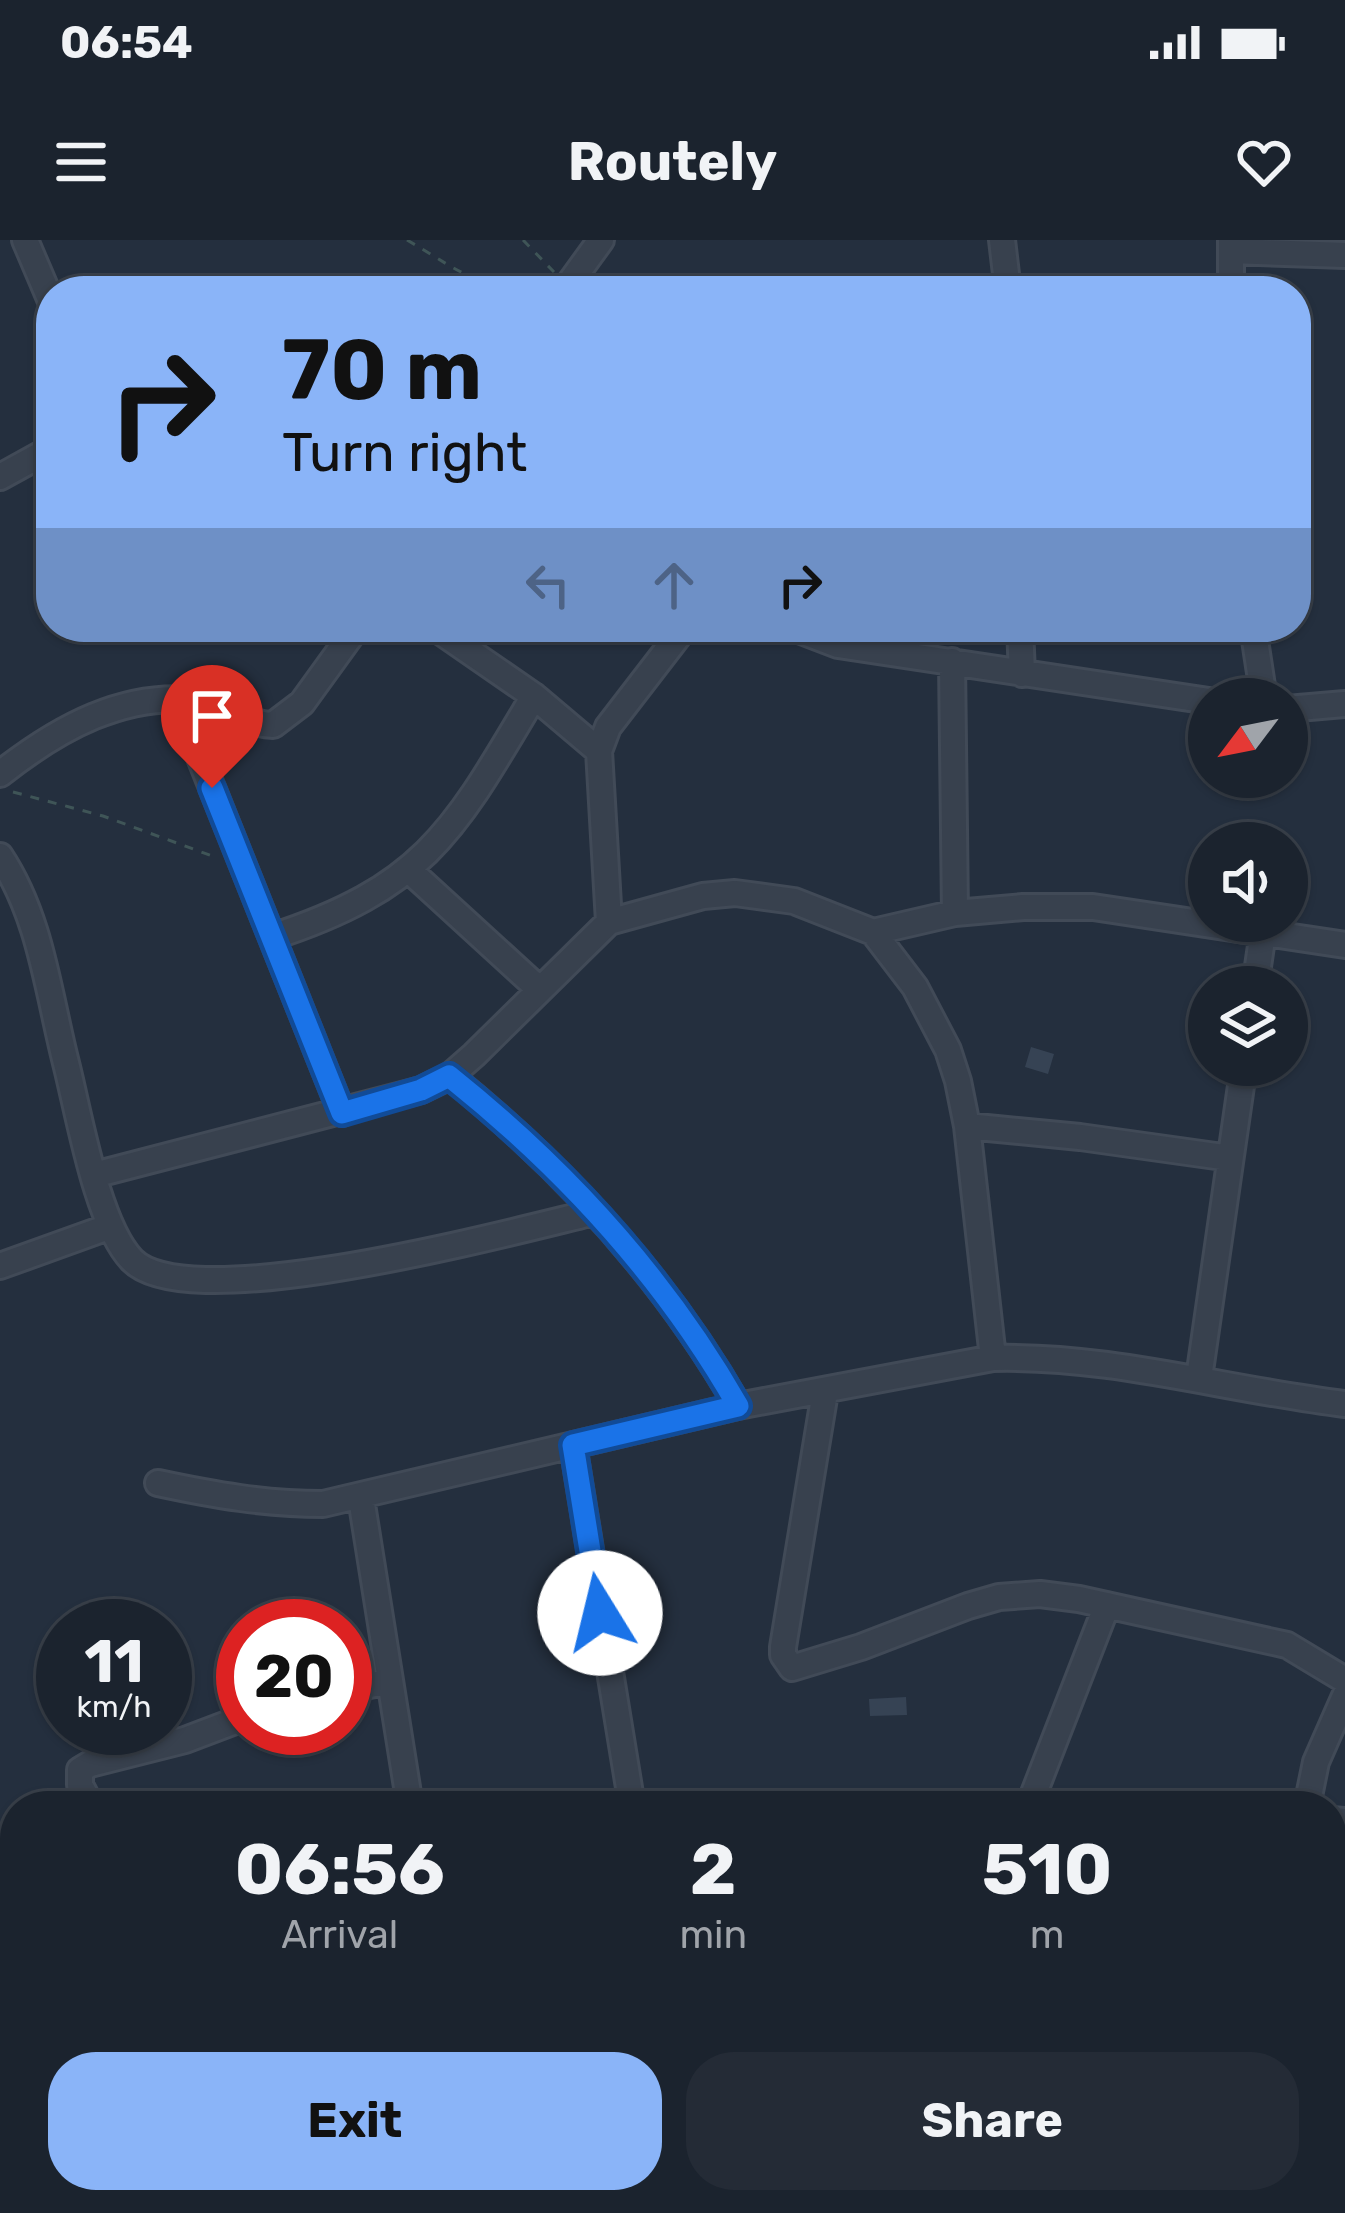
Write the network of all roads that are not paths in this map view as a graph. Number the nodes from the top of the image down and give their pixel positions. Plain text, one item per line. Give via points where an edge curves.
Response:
1 (25, 240) edge
2 (601, 240) edge
3 (1002, 240) edge
4 (1231, 246) edge
5 (1345, 255) edge
6 (40, 276) edge
7 (575, 276) edge
8 (1006, 276) edge
9 (36, 457) edge
10 (0, 477) edge
11 (346, 642) edge
12 (456, 642) edge
13 (673, 642) edge
14 (872, 642) edge
15 (1021, 642) edge
16 (1255, 642) edge
17 (952, 661) junction
18 (1022, 674) junction
19 (1261, 678) edge
20 (534, 696) junction
21 (1188, 698) edge
22 (177, 700) junction
23 (1345, 704) edge
24 (1308, 707) edge
25 (599, 751) junction
26 (0, 774) edge
27 (0, 856) edge
28 (410, 871) junction
29 (955, 913) junction
30 (1188, 921) edge
31 (609, 922) junction
32 (873, 932) junction
33 (272, 937) junction
34 (1308, 939) edge
35 (1345, 945) edge
36 (539, 988) junction
37 (449, 1076) junction
38 (1241, 1086) edge
39 (342, 1113) junction
40 (967, 1126) junction
41 (1230, 1158) junction
42 (94, 1175) junction
43 (595, 1212) junction
44 (111, 1226) junction
45 (0, 1266) edge
46 (993, 1358) junction
47 (1198, 1378) junction
48 (825, 1392) junction
49 (1345, 1404) edge
50 (738, 1406) junction
51 (573, 1445) junction
52 (158, 1484) dead end
53 (361, 1498) junction
54 (1106, 1605) junction
55 (1345, 1680) edge
56 (389, 1681) junction
57 (372, 1684) edge
58 (1345, 1696) edge
59 (216, 1728) edge
60 (85, 1791) edge
61 (407, 1791) edge
62 (630, 1791) edge
63 (1035, 1791) edge
64 (1310, 1791) edge

1 - 6 street
2 - 7 street
3 - 8 street
4 - 5 street
9 - 10 street
11 - 22 street via 302,703 273,725
12 - 20 street
13 - 25 street via 608,727
14 - 17 street
15 - 18 street
16 - 19 street
17 - 18 street
17 - 29 street
18 - 21 street
20 - 25 street
20 - 28 street via 474,798
22 - 26 street via 78,721
22 - 33 street
23 - 24 street
25 - 31 street
27 - 42 street via 31,916
28 - 33 street via 359,903
28 - 36 street
29 - 30 street via 1093,907
29 - 32 street
31 - 32 street via 735,893 794,901
31 - 36 street
32 - 40 street via 940,1033
33 - 39 street
34 - 35 street
36 - 37 street
37 - 39 street
37 - 43 street
38 - 41 street
39 - 42 street
40 - 41 street
40 - 46 street
41 - 47 street
42 - 44 street
43 - 44 street via 306,1273 206,1280 143,1270
43 - 50 street via 679,1312
44 - 45 street
46 - 47 street
46 - 48 street
47 - 49 street
48 - 50 street
48 - 54 street via 786,1663 793,1668 999,1597 1040,1594
50 - 51 street
51 - 53 street
51 - 62 street
52 - 53 street via 280,1504
53 - 56 street
54 - 55 street via 1287,1645
54 - 63 street
56 - 57 street
56 - 61 street
58 - 64 street
59 - 60 street via 90,1763 78,1777

